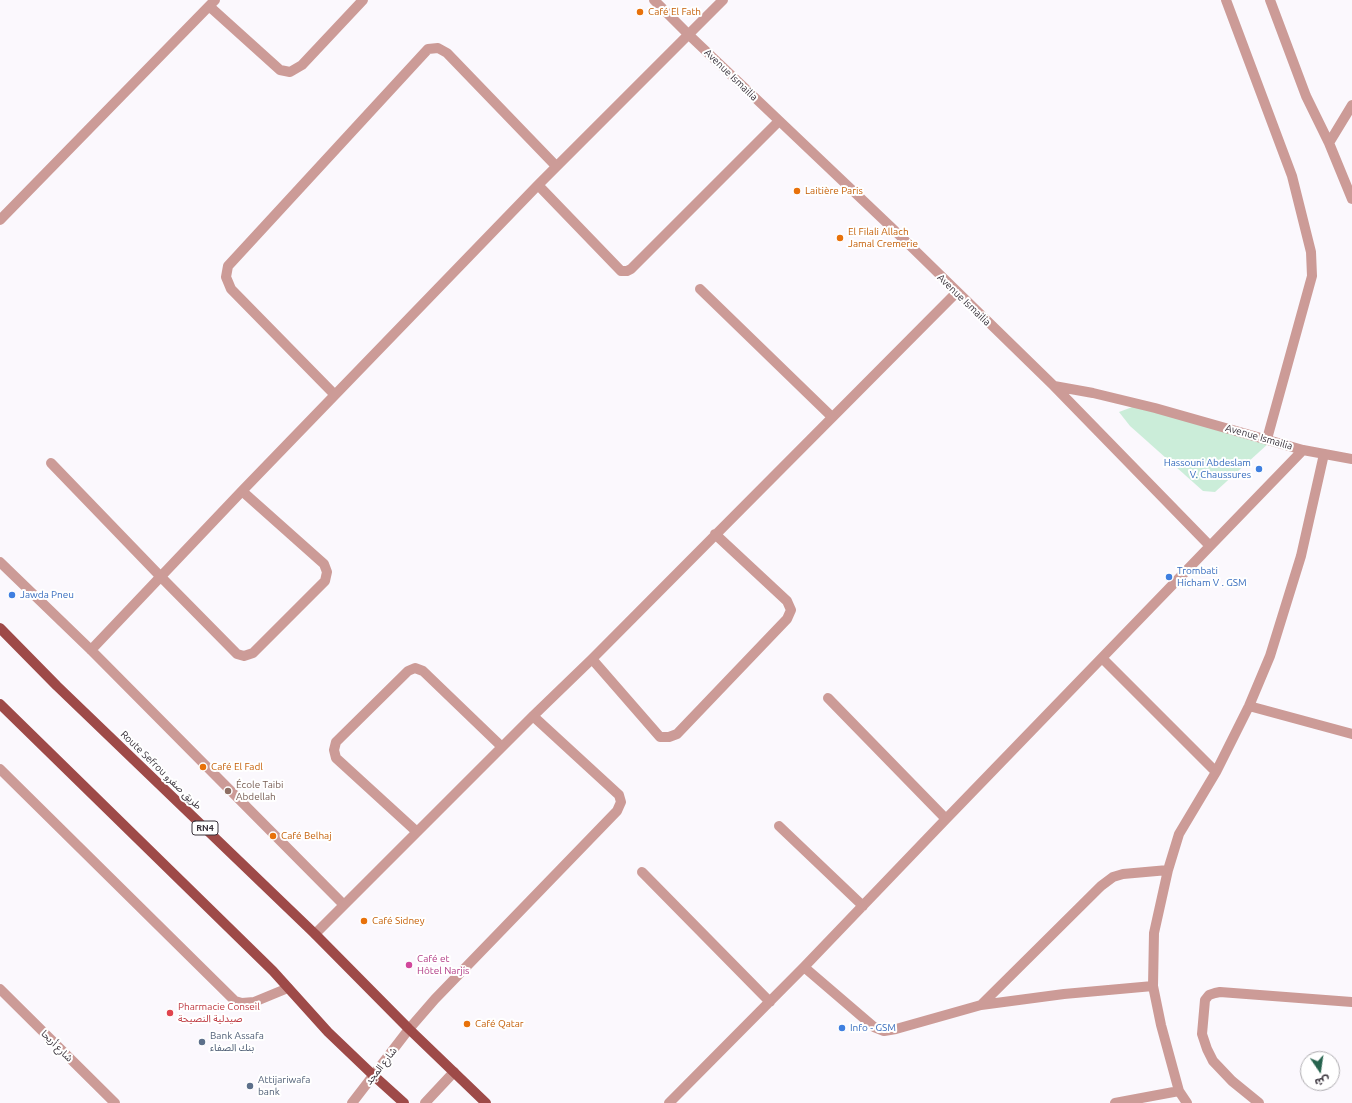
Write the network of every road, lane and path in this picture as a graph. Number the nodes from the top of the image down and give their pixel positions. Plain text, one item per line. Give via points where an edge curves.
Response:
1 (363, 0) edge
2 (654, 0) edge
3 (723, 0) edge
4 (1226, 0) edge
5 (1270, 0) edge
6 (212, 3) edge
7 (689, 35) junction
8 (1352, 106) edge
9 (779, 121) junction
10 (1329, 143) junction
11 (556, 166) junction
12 (538, 185) junction
13 (1352, 199) edge
14 (0, 220) edge
15 (700, 289) dead end
16 (957, 292) junction
17 (1054, 386) junction
18 (335, 395) junction
19 (832, 417) junction
20 (1267, 439) junction
21 (1303, 450) junction
22 (1324, 454) junction
23 (1352, 459) edge
24 (51, 463) dead end
25 (242, 491) junction
26 (715, 534) junction
27 (1210, 546) junction
28 (0, 562) edge
29 (160, 576) junction
30 (0, 628) edge
31 (91, 650) junction
32 (1102, 658) junction
33 (592, 660) junction
34 (828, 698) dead end
35 (0, 704) edge
36 (1249, 706) junction
37 (533, 716) junction
38 (1352, 734) edge
39 (502, 747) junction
40 (0, 769) edge
41 (1216, 772) junction
42 (946, 819) junction
43 (780, 826) dead end
44 (417, 832) junction
45 (1168, 870) junction
46 (642, 872) dead end
47 (344, 905) junction
48 (863, 906) junction
49 (315, 934) junction
50 (804, 967) junction
51 (1153, 986) junction
52 (288, 988) junction
53 (0, 989) edge
54 (770, 1002) junction
55 (1352, 1002) edge
56 (981, 1005) junction
57 (409, 1029) junction
58 (454, 1072) junction
59 (373, 1075) junction
60 (1179, 1091) junction
61 (115, 1103) edge
62 (352, 1103) edge
63 (404, 1103) edge
64 (426, 1103) edge
65 (486, 1103) edge
66 (669, 1103) edge
67 (1115, 1103) edge
68 (1186, 1103) edge
69 (1258, 1103) edge

1 - 6 street via 302,65 290,72 280,70
2 - 7 street, Avenue Ismailia
3 - 7 street
4 - 20 street via 1292,176 1311,252 1312,276
5 - 10 street via 1306,96
6 - 14 street
7 - 9 street, Avenue Ismailia
7 - 11 street
8 - 10 street
9 - 12 street via 631,269 621,271
9 - 16 street, Avenue Ismailia
10 - 13 street
11 - 12 street
11 - 18 street via 446,53 438,48 428,50 228,266 226,277 231,289
12 - 18 street
15 - 19 street
16 - 17 street, Avenue Ismailia
16 - 19 street
17 - 20 street, Avenue Ismailia via 1155,408
17 - 27 street
18 - 25 street
19 - 26 street
20 - 21 street, Avenue Ismailia
21 - 22 street, Avenue Ismailia
21 - 27 street
22 - 23 street, Avenue Ismailia
22 - 36 street via 1301,556 1270,656
24 - 29 street
25 - 29 street
25 - 29 street via 324,564 327,572 324,581 253,653 244,656 237,654
26 - 33 street
26 - 33 street via 787,601 791,610 787,620 677,734 660,737
27 - 32 street
28 - 31 street
29 - 31 street
30 - 49 main road, Route Sefrou طريق صفرو / RN4
31 - 47 street
32 - 41 street
32 - 42 street
33 - 37 street
34 - 42 street
35 - 52 main road
36 - 38 street
36 - 41 street
37 - 39 street
37 - 57 street, شارع المجد via 619,795 621,802 617,811 434,999
39 - 44 street
39 - 44 street via 423,671 415,668 408,671 336,742 336,758
40 - 52 street via 235,1001 254,1002
41 - 45 street via 1179,834
42 - 48 street
43 - 48 street
44 - 47 street
45 - 51 street via 1154,933
45 - 56 street via 1113,877
46 - 54 street
47 - 49 street
48 - 50 street
49 - 57 main road, Route Sefrou طريق صفرو / RN4
50 - 54 street
50 - 56 street via 874,1027 884,1031
51 - 56 street
51 - 60 street
52 - 59 main road via 328,1032
53 - 61 street, شارع أريحا
54 - 66 street
55 - 69 street via 1220,992 1209,995 1205,1000 1202,1034 1207,1049 1213,1061
57 - 58 main road, RN4
57 - 59 street, شارع المجد
58 - 64 street
58 - 65 main road, RN4
59 - 62 street, شارع المجد
59 - 63 main road
60 - 67 street
60 - 68 street

